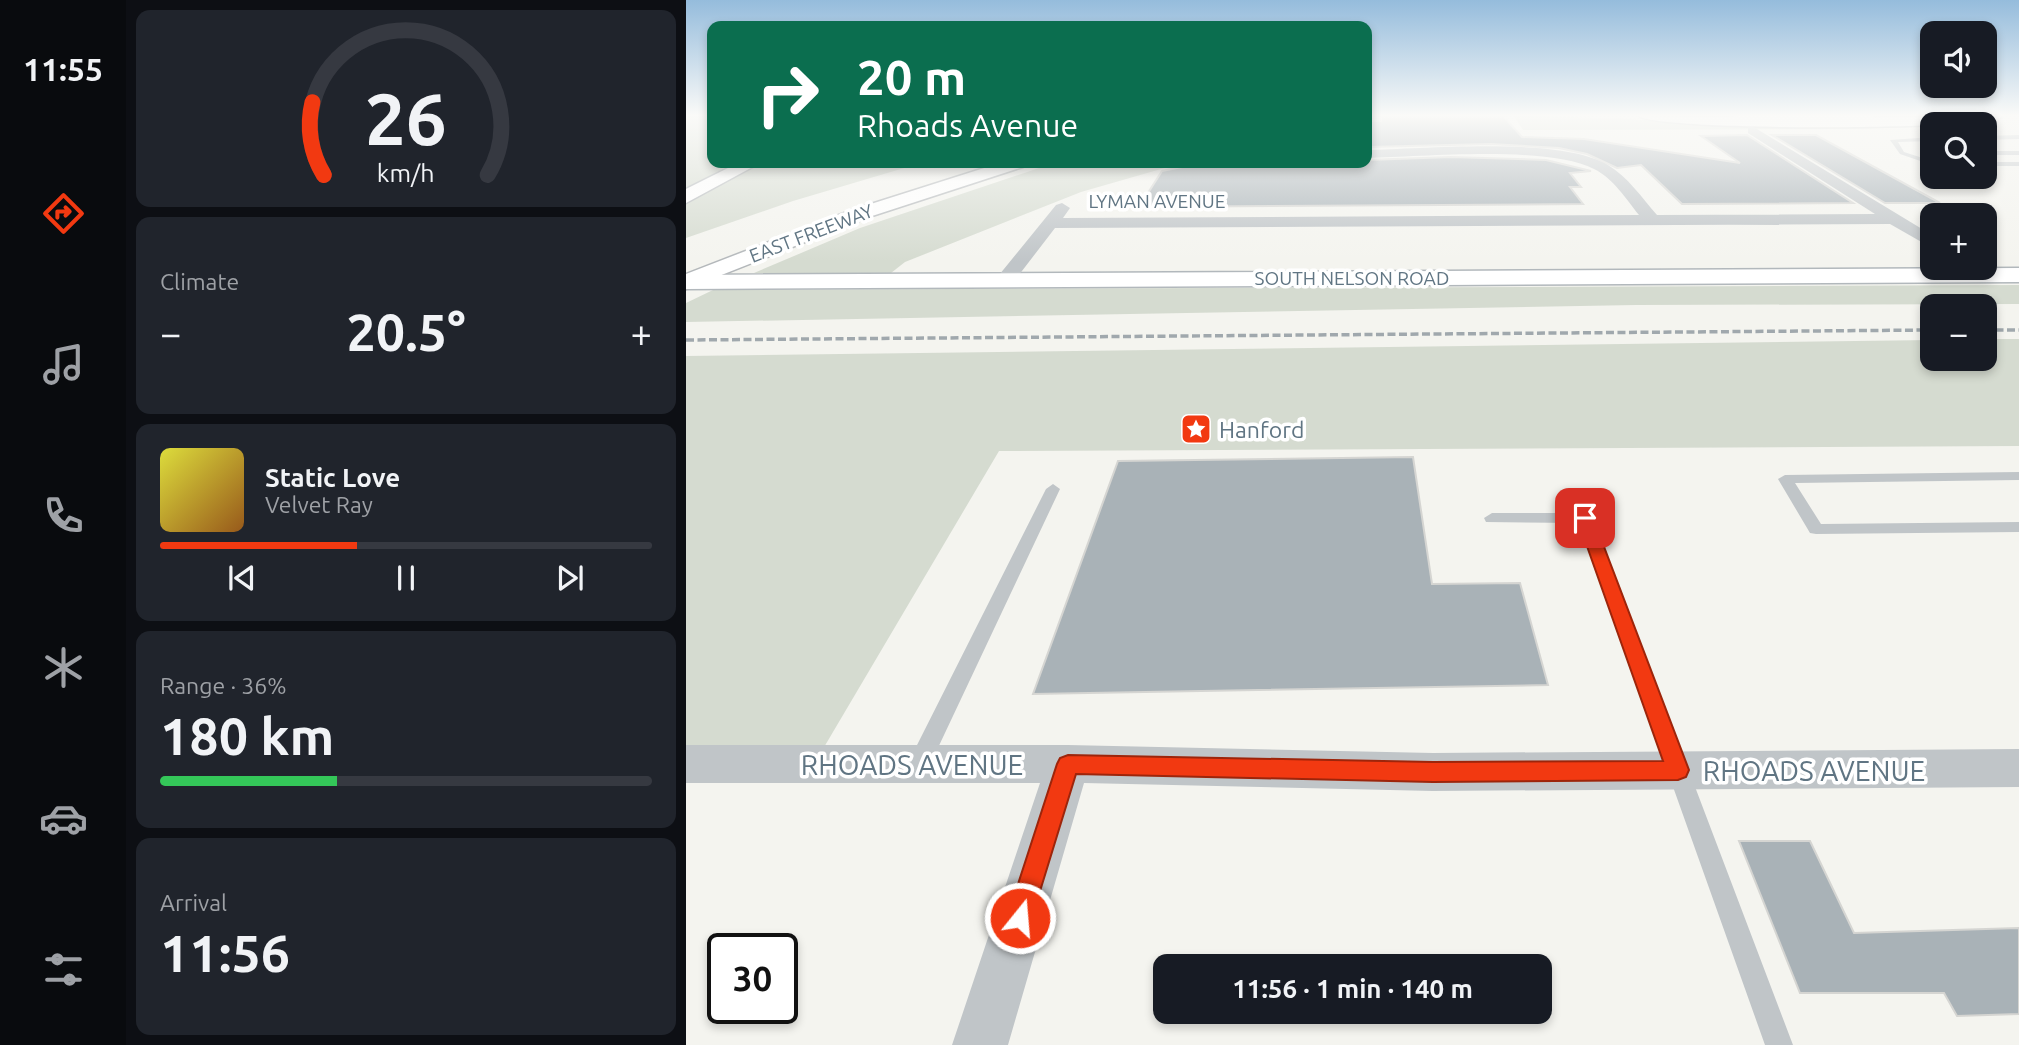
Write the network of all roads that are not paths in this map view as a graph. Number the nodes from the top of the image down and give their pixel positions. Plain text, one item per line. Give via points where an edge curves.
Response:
1 (1598, 165) edge
2 (1807, 165) edge
3 (741, 168) edge
4 (1002, 168) edge
5 (686, 197) edge
6 (1068, 202) dead end
7 (1894, 219) junction
8 (1652, 220) junction
9 (1051, 223) junction
10 (1920, 235) edge
11 (1920, 272) edge
12 (1997, 273) edge
13 (2019, 275) edge
14 (1005, 280) junction
15 (686, 282) edge
16 (2019, 476) edge
17 (1053, 489) dead end
18 (1492, 518) dead end
19 (2019, 527) edge
20 (686, 764) edge
21 (919, 764) junction
22 (1068, 764) junction
23 (2019, 768) edge
24 (1678, 770) junction
25 (980, 1045) edge
26 (1779, 1045) edge

1 - 8 street
2 - 7 street
3 - 5 main road
4 - 15 main road, EAST FREEWAY via 795,237
6 - 9 street
7 - 8 street, LYMAN AVENUE
7 - 10 street
8 - 9 street, LYMAN AVENUE
9 - 14 street
11 - 14 main road, SOUTH NELSON ROAD
12 - 13 main road, SOUTH NELSON ROAD
14 - 15 main road, SOUTH NELSON ROAD
16 - 19 lane via 1785,479 1816,529
17 - 21 lane
18 - 24 lane via 1585,518
20 - 21 street, RHOADS AVENUE
21 - 22 street, RHOADS AVENUE
22 - 24 street, RHOADS AVENUE via 1433,772
22 - 25 street
23 - 24 street, RHOADS AVENUE
24 - 26 lane

